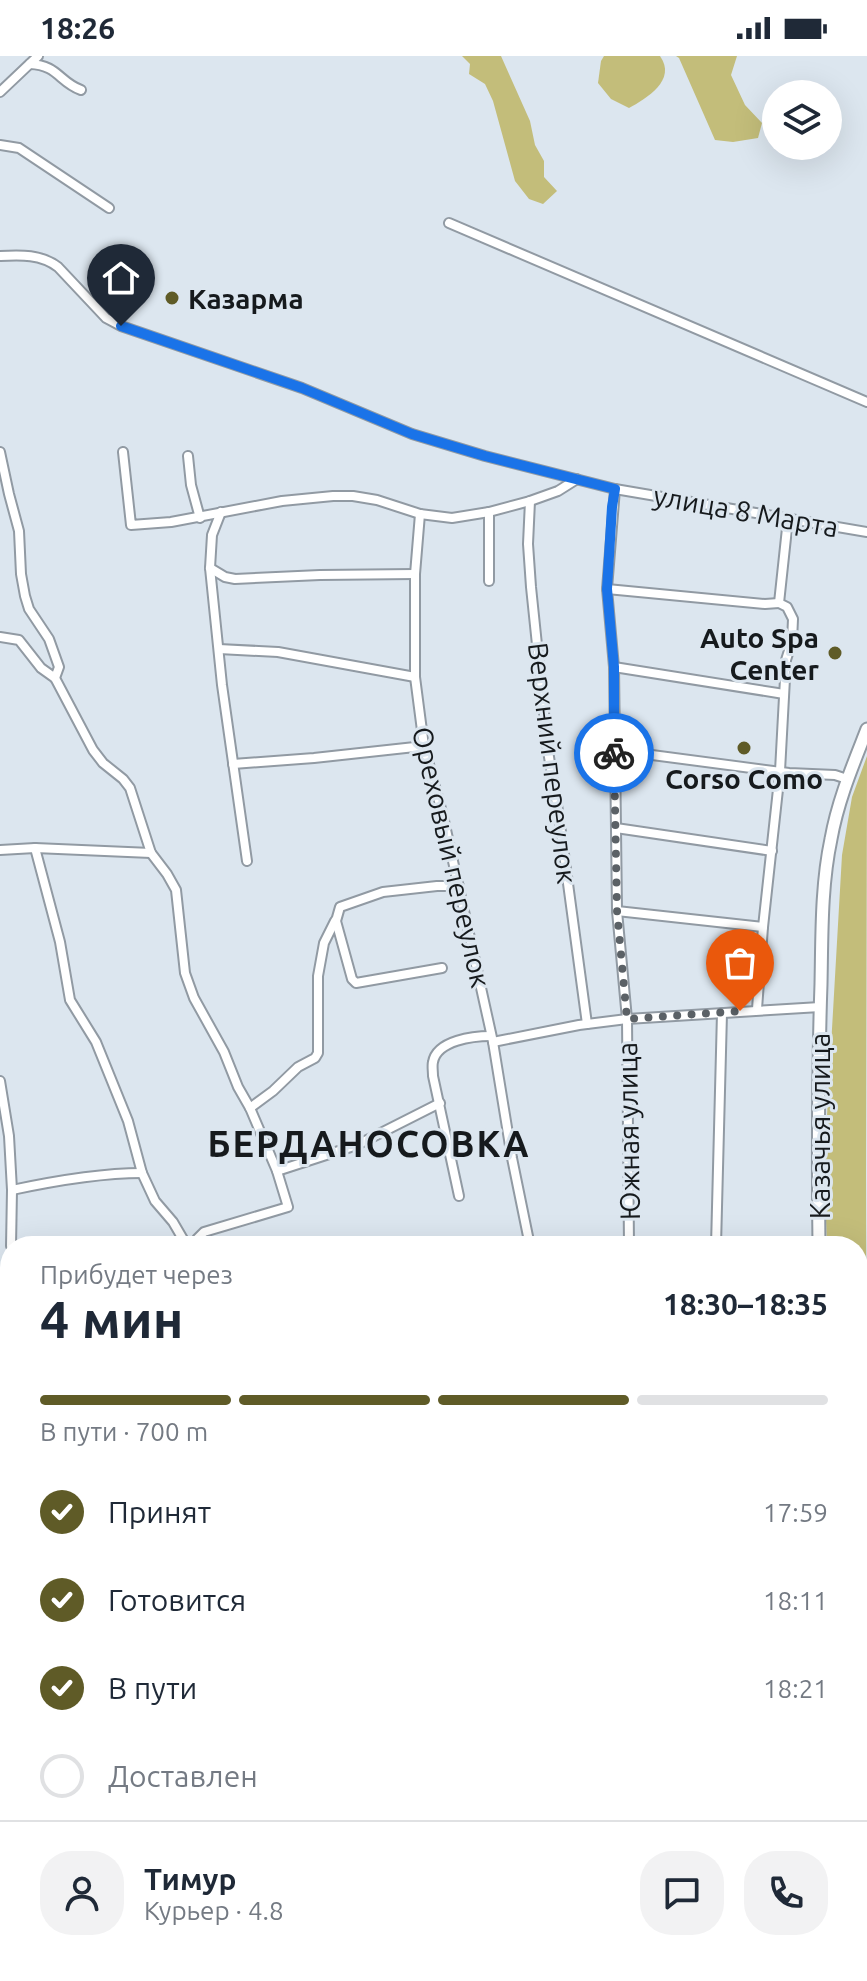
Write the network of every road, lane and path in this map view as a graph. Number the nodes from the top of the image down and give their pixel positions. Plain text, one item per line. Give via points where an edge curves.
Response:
1 (38, 56) edge
2 (30, 64) junction
3 (81, 90) dead end
4 (0, 92) edge
5 (0, 145) edge
6 (109, 208) dead end
7 (449, 223) dead end
8 (0, 256) edge
9 (867, 402) edge
10 (0, 452) edge
11 (123, 452) dead end
12 (188, 456) dead end
13 (577, 479) junction
14 (615, 489) junction
15 (530, 501) junction
16 (221, 512) junction
17 (489, 512) junction
18 (420, 514) junction
19 (200, 518) junction
20 (788, 519) junction
21 (867, 532) edge
22 (210, 568) junction
23 (415, 574) junction
24 (489, 581) dead end
25 (607, 589) junction
26 (779, 603) junction
27 (0, 637) edge
28 (219, 649) junction
29 (614, 667) junction
30 (415, 677) junction
31 (55, 678) junction
32 (784, 694) junction
33 (867, 729) edge
34 (424, 746) junction
35 (614, 750) junction
36 (233, 764) junction
37 (780, 771) junction
38 (847, 779) junction
39 (616, 828) junction
40 (35, 848) junction
41 (0, 850) edge
42 (772, 851) junction
43 (151, 853) junction
44 (247, 861) dead end
45 (459, 886) junction
46 (617, 911) junction
47 (336, 921) junction
48 (763, 927) junction
49 (442, 968) dead end
50 (820, 1007) junction
51 (757, 1009) junction
52 (722, 1013) junction
53 (627, 1019) junction
54 (587, 1024) junction
55 (492, 1039) junction
56 (0, 1081) edge
57 (440, 1103) junction
58 (250, 1108) junction
59 (277, 1171) junction
60 (142, 1173) junction
61 (12, 1190) junction
62 (459, 1196) dead end
63 (11, 1236) edge
64 (181, 1236) edge
65 (200, 1236) edge
66 (528, 1236) edge
67 (629, 1236) edge
68 (716, 1236) edge
69 (819, 1236) edge

1 - 2 street
2 - 3 street via 49,67
2 - 4 street
5 - 6 street via 19,148
7 - 9 street
8 - 13 street, улица 8 Марта via 50,261 106,318 121,326 302,388 412,434
10 - 31 street via 19,531 25,596 49,639 59,667
11 - 19 street via 131,525
12 - 19 street
13 - 14 street, улица 8 Марта
13 - 15 street
14 - 20 street, улица 8 Марта
14 - 25 street, Южная улица
15 - 17 street
15 - 54 street, Верхний переулок via 531,587 548,751
16 - 18 street via 353,496
16 - 19 street
16 - 22 street via 212,535
17 - 18 street via 452,518
17 - 24 street
18 - 23 street, Ореховый переулок
20 - 21 street, улица 8 Марта
20 - 26 street
22 - 23 street via 235,579
22 - 28 street
23 - 30 street, Ореховый переулок
25 - 26 street
25 - 29 street, Южная улица
26 - 32 street via 793,619
27 - 31 street via 19,640
28 - 30 street via 278,652
28 - 36 street
29 - 32 street
29 - 35 street, Южная улица
30 - 34 street, Ореховый переулок
31 - 43 street via 93,750 130,788
32 - 37 street
33 - 38 main road, Казачья улица
34 - 36 street
34 - 45 street, Ореховый переулок
35 - 37 street
35 - 39 street, Южная улица
36 - 44 street
37 - 38 street
37 - 42 street
38 - 50 main road, Казачья улица via 830,841
39 - 42 street
39 - 46 street, Южная улица
40 - 41 street
40 - 43 street
40 - 60 street via 70,1000 107,1068
42 - 48 street
43 - 58 street via 176,890 185,973 194,998
45 - 47 street via 383,892 340,907
45 - 55 street, Ореховый переулок
46 - 48 street
46 - 53 street, Южная улица
47 - 49 street via 356,983
47 - 58 street via 324,943 318,976 318,1053
48 - 51 street
50 - 51 street
50 - 69 main road, Казачья улица
51 - 52 street
52 - 53 street
52 - 68 street
53 - 54 street
53 - 67 street, Южная улица
54 - 55 street
55 - 57 street via 472,1036 439,1051 433,1076
55 - 66 street, Ореховый переулок
56 - 61 street
57 - 59 street via 357,1145
57 - 62 street
58 - 59 street
59 - 65 street via 288,1207
60 - 61 street
60 - 64 street
61 - 63 street

